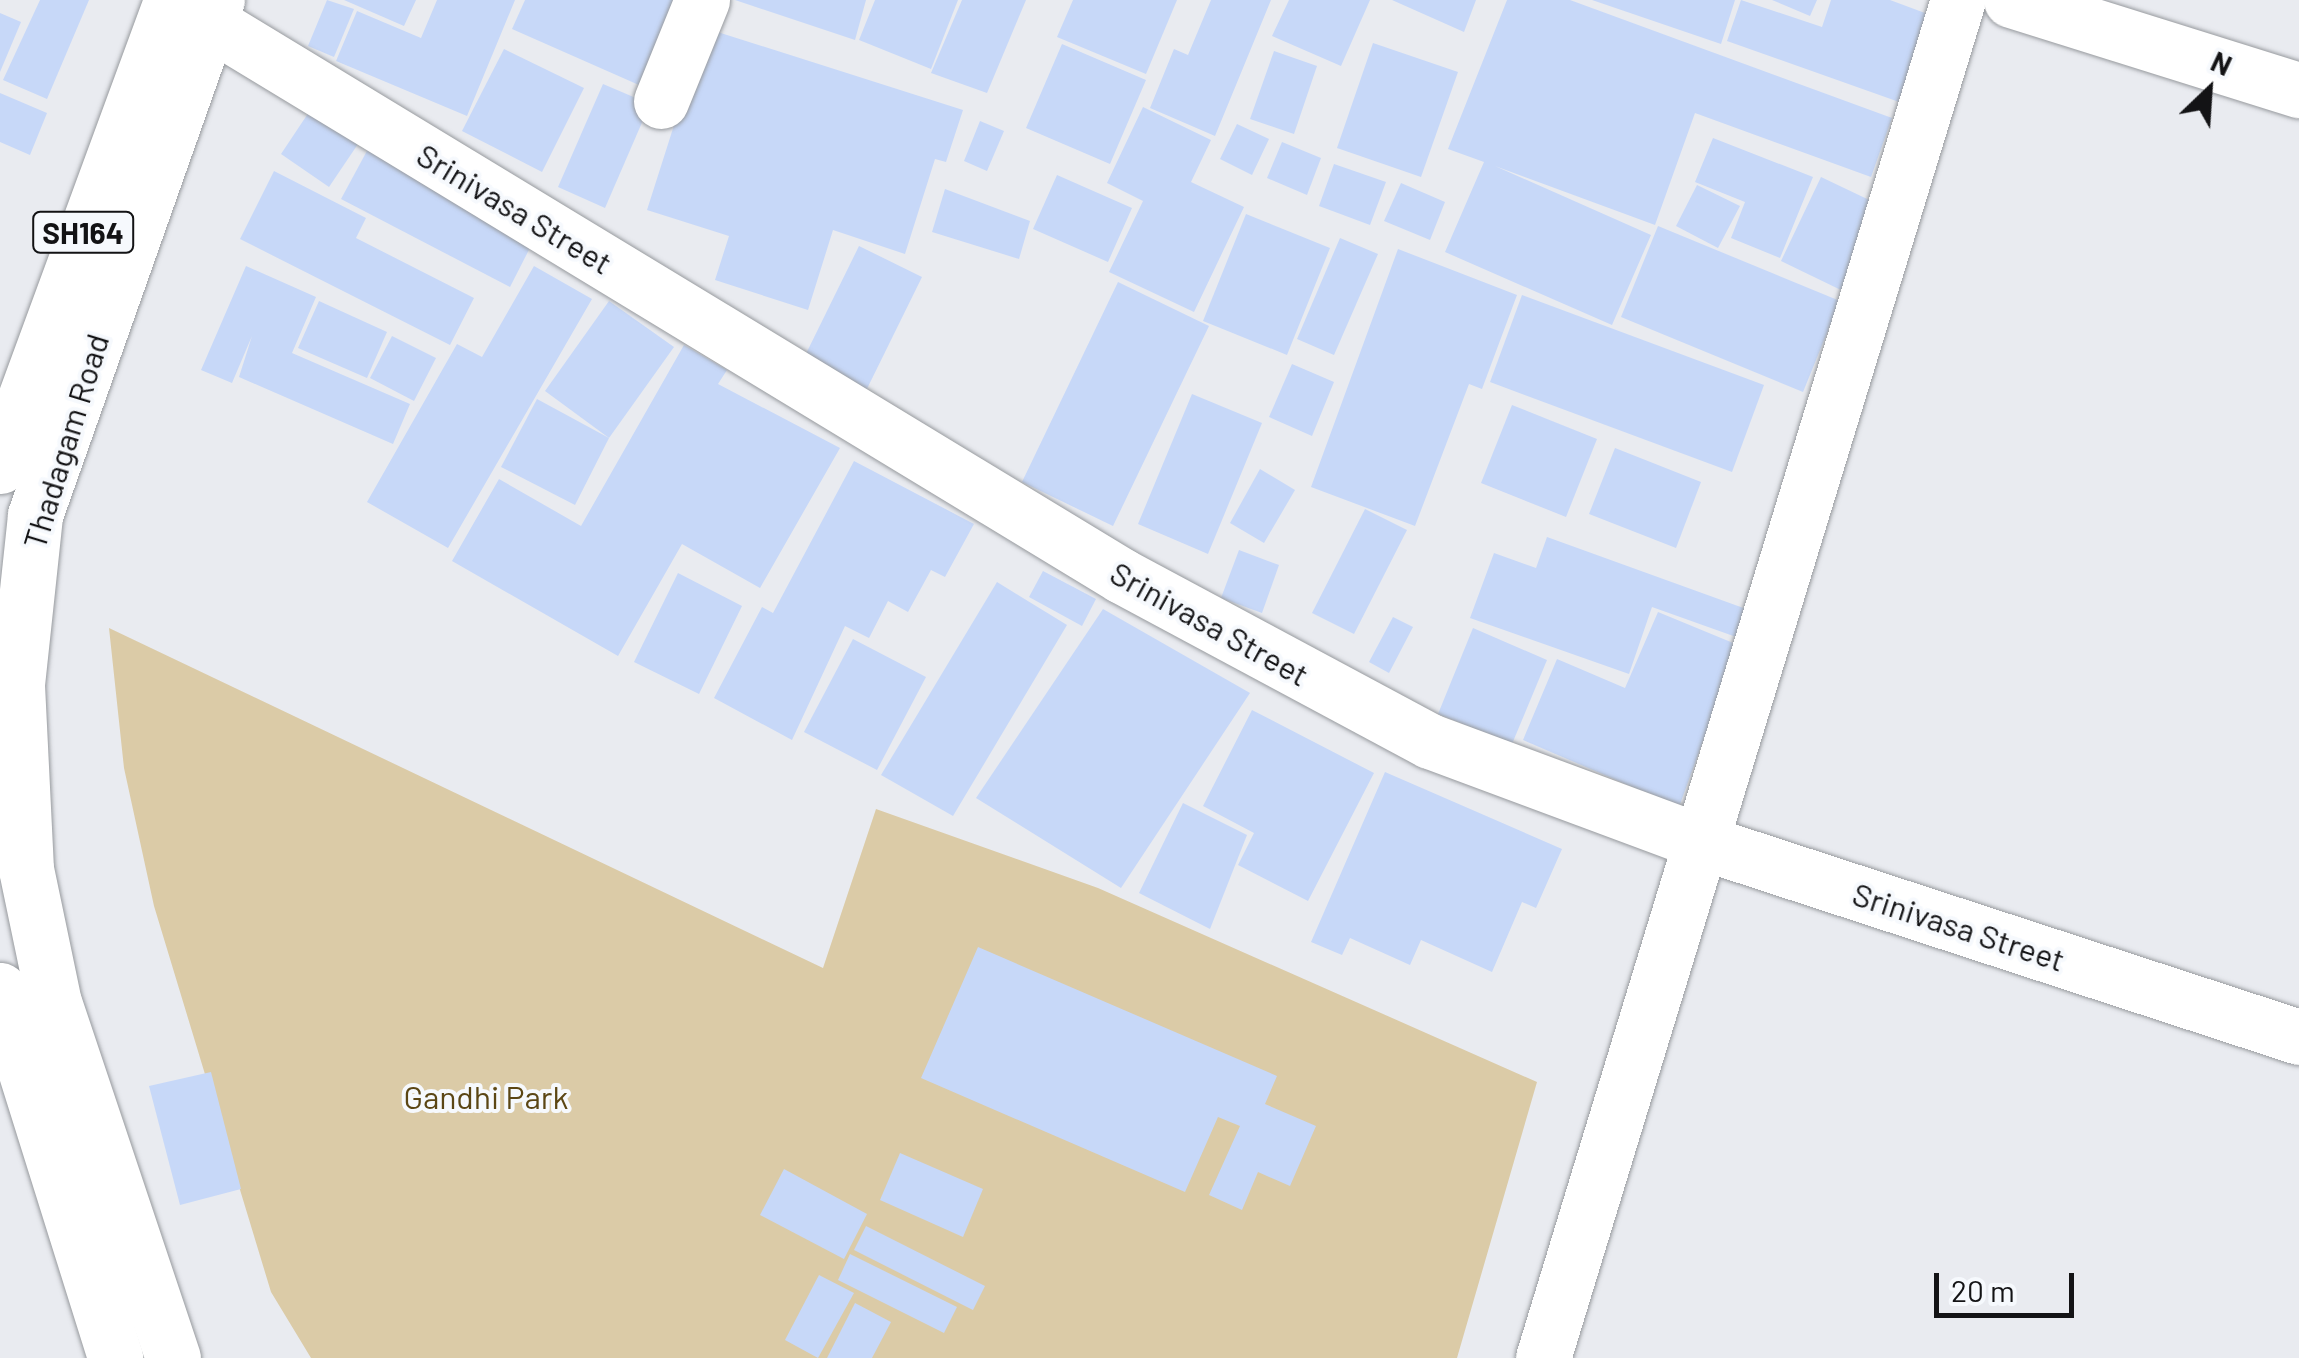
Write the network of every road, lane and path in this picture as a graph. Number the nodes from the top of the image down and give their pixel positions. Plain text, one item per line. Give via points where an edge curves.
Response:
1 (702, 0) edge
2 (1958, 0) edge
3 (2012, 0) edge
4 (199, 8) edge
5 (2299, 90) edge
6 (662, 100) dead end
7 (0, 466) edge
8 (1699, 841) junction
9 (0, 990) edge
10 (2299, 1037) edge
11 (109, 1355) edge
12 (173, 1358) edge
13 (1543, 1358) edge

1 - 6 street
2 - 8 street
3 - 5 street
4 - 7 street, Thadagam Road / SH164
4 - 8 street, Srinivasa Street via 1122,576 1430,741
4 - 12 street, Thadagam Road / SH164 via 35,515 17,684 26,868 54,1003
8 - 10 street, Srinivasa Street
8 - 13 street
9 - 11 street

